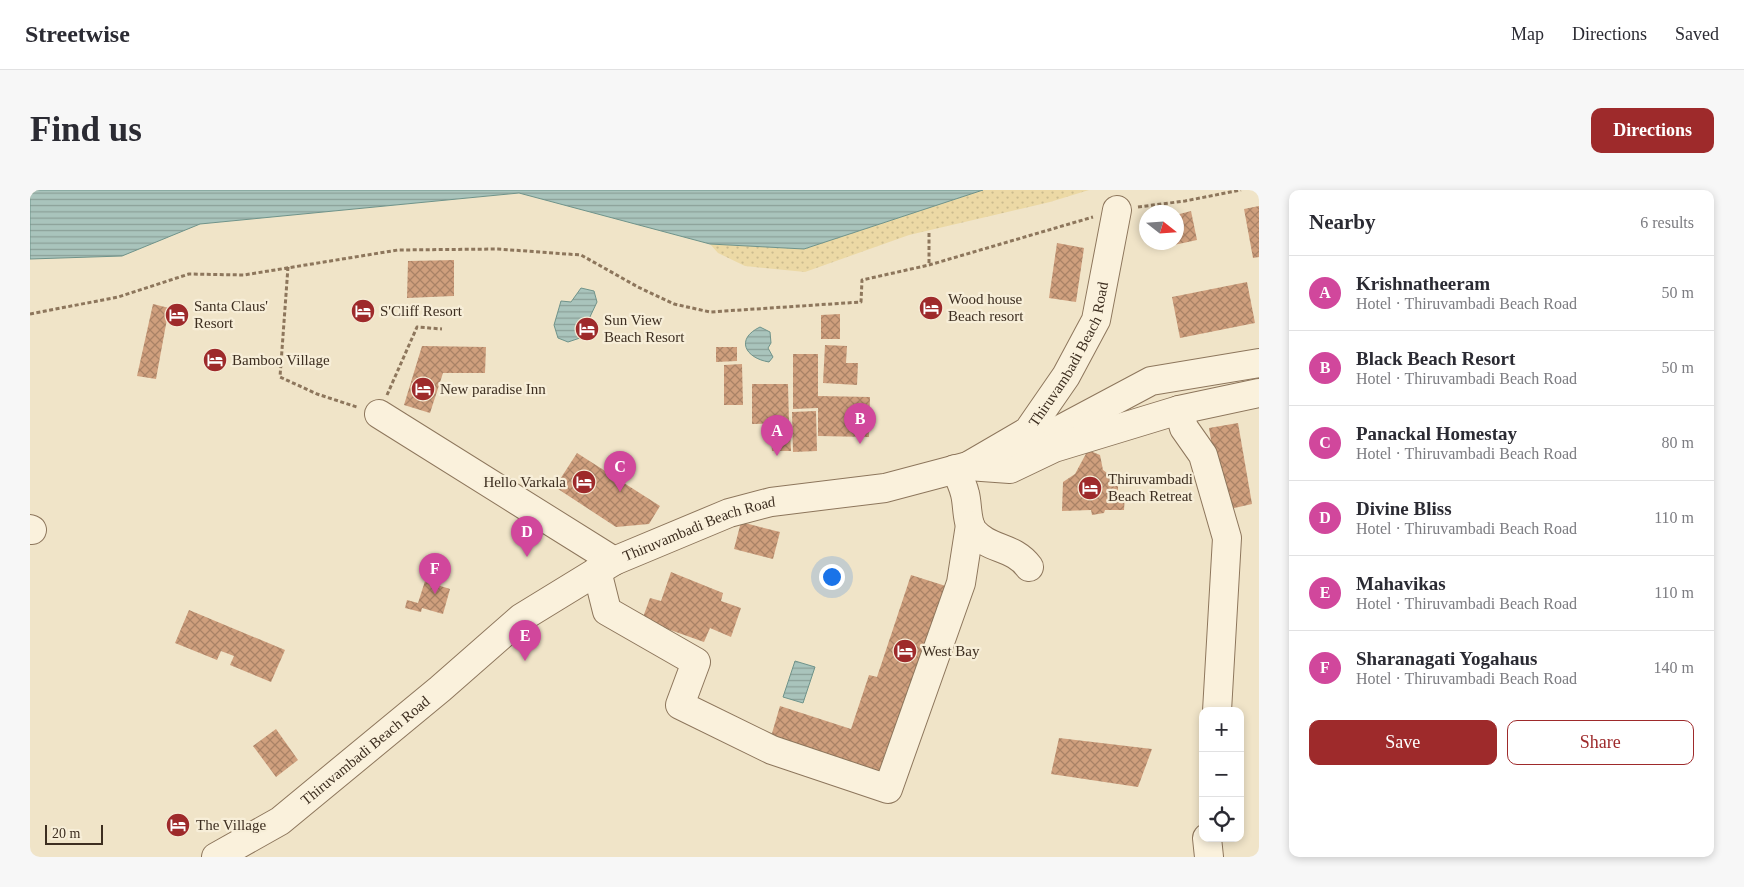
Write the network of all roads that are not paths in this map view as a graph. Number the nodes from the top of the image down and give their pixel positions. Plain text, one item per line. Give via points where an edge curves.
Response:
1 (1117, 210) road end
2 (1259, 363) edge
3 (1259, 393) edge
4 (1179, 410) junction
5 (379, 414) road end
6 (962, 467) junction
7 (970, 525) junction
8 (606, 566) junction
9 (1029, 567) dead end
10 (1217, 707) edge
11 (1207, 842) edge
12 (216, 857) edge
13 (1209, 857) edge

1 - 6 street, Thiruvambadi Beach Road via 1096,320 1066,376 1028,431
2 - 6 street via 1151,381 1044,438 1021,442
3 - 4 street
4 - 6 street via 1054,448 1010,469
4 - 10 street via 1184,428 1203,455 1228,538
5 - 8 street
6 - 7 street
6 - 8 street, Thiruvambadi Beach Road via 885,488 772,502 729,513
7 - 8 street via 960,583 888,789 772,750 680,705 696,662 607,611
7 - 9 street via 981,538 1016,554
8 - 12 street, Thiruvambadi Beach Road via 521,618 280,821
11 - 13 street

